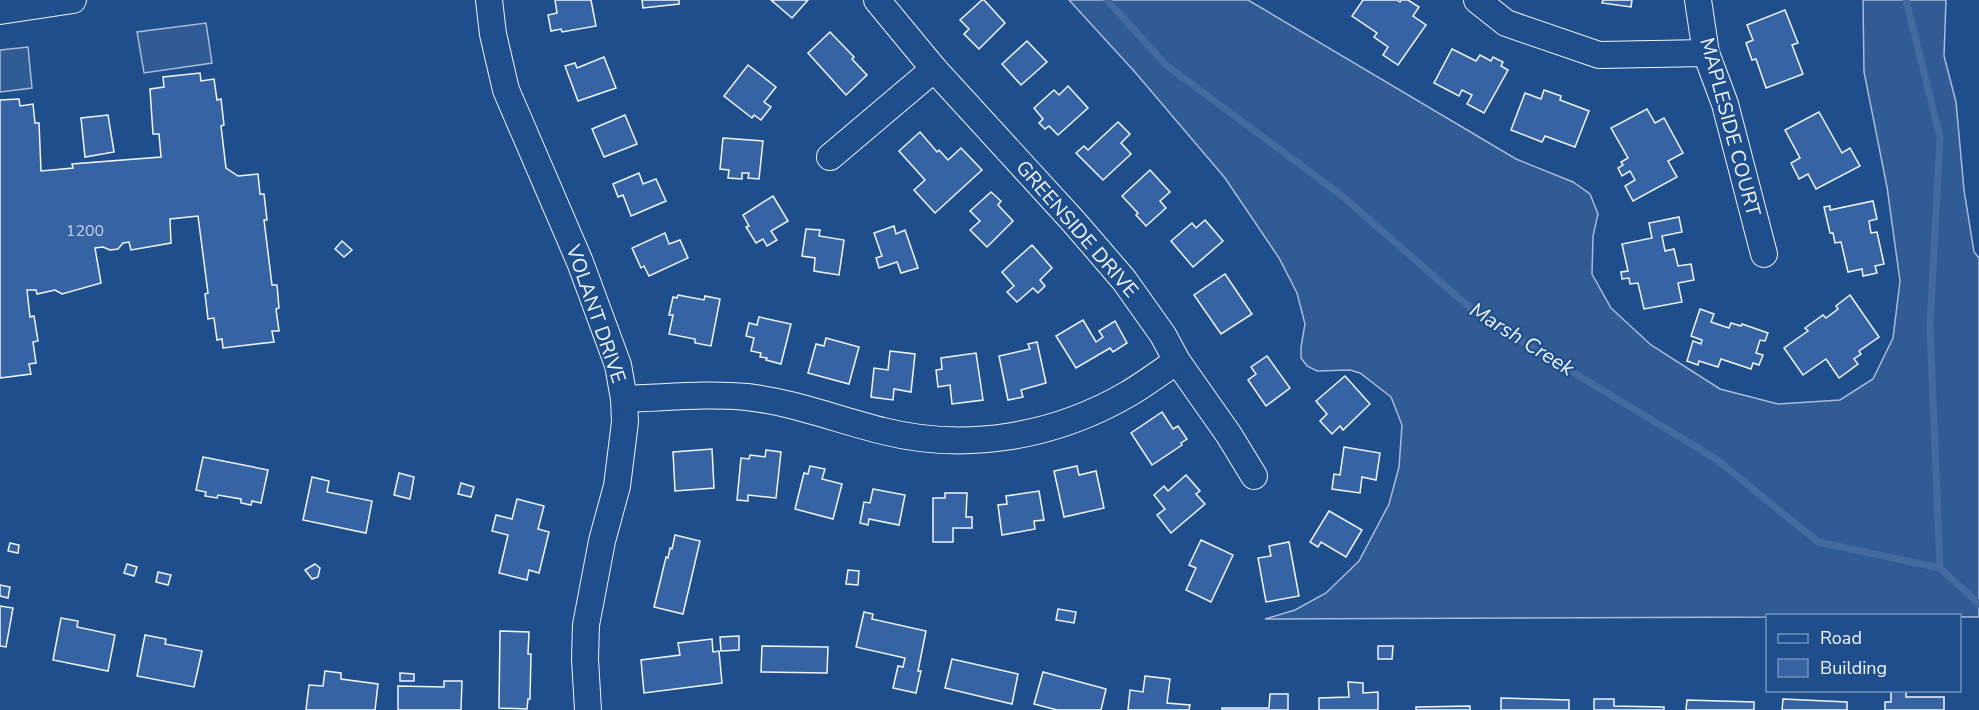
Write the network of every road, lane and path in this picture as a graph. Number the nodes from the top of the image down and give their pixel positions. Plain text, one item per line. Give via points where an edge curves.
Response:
1 (73, 0) edge
2 (489, 0) edge
3 (877, 0) edge
4 (1478, 0) edge
5 (1698, 0) edge
6 (0, 11) edge
7 (1706, 53) junction
8 (934, 69) junction
9 (830, 157) dead end
10 (1764, 254) dead end
11 (1177, 361) junction
12 (624, 399) junction
13 (1254, 476) dead end
14 (588, 710) edge

1 - 6 street
2 - 12 street, VOLANT DRIVE via 506,90 580,262 618,365
3 - 8 street, GREENSIDE DRIVE
4 - 7 street via 1506,23 1599,55
5 - 7 street, MAPLESIDE COURT
7 - 10 street, MAPLESIDE COURT via 1725,104
8 - 9 street
8 - 11 street, GREENSIDE DRIVE via 1124,280
11 - 12 street via 1128,394 1072,419 1014,437 978,440 942,441 885,432 748,397
11 - 13 street, GREENSIDE DRIVE
12 - 14 street, VOLANT DRIVE via 617,486 586,625

